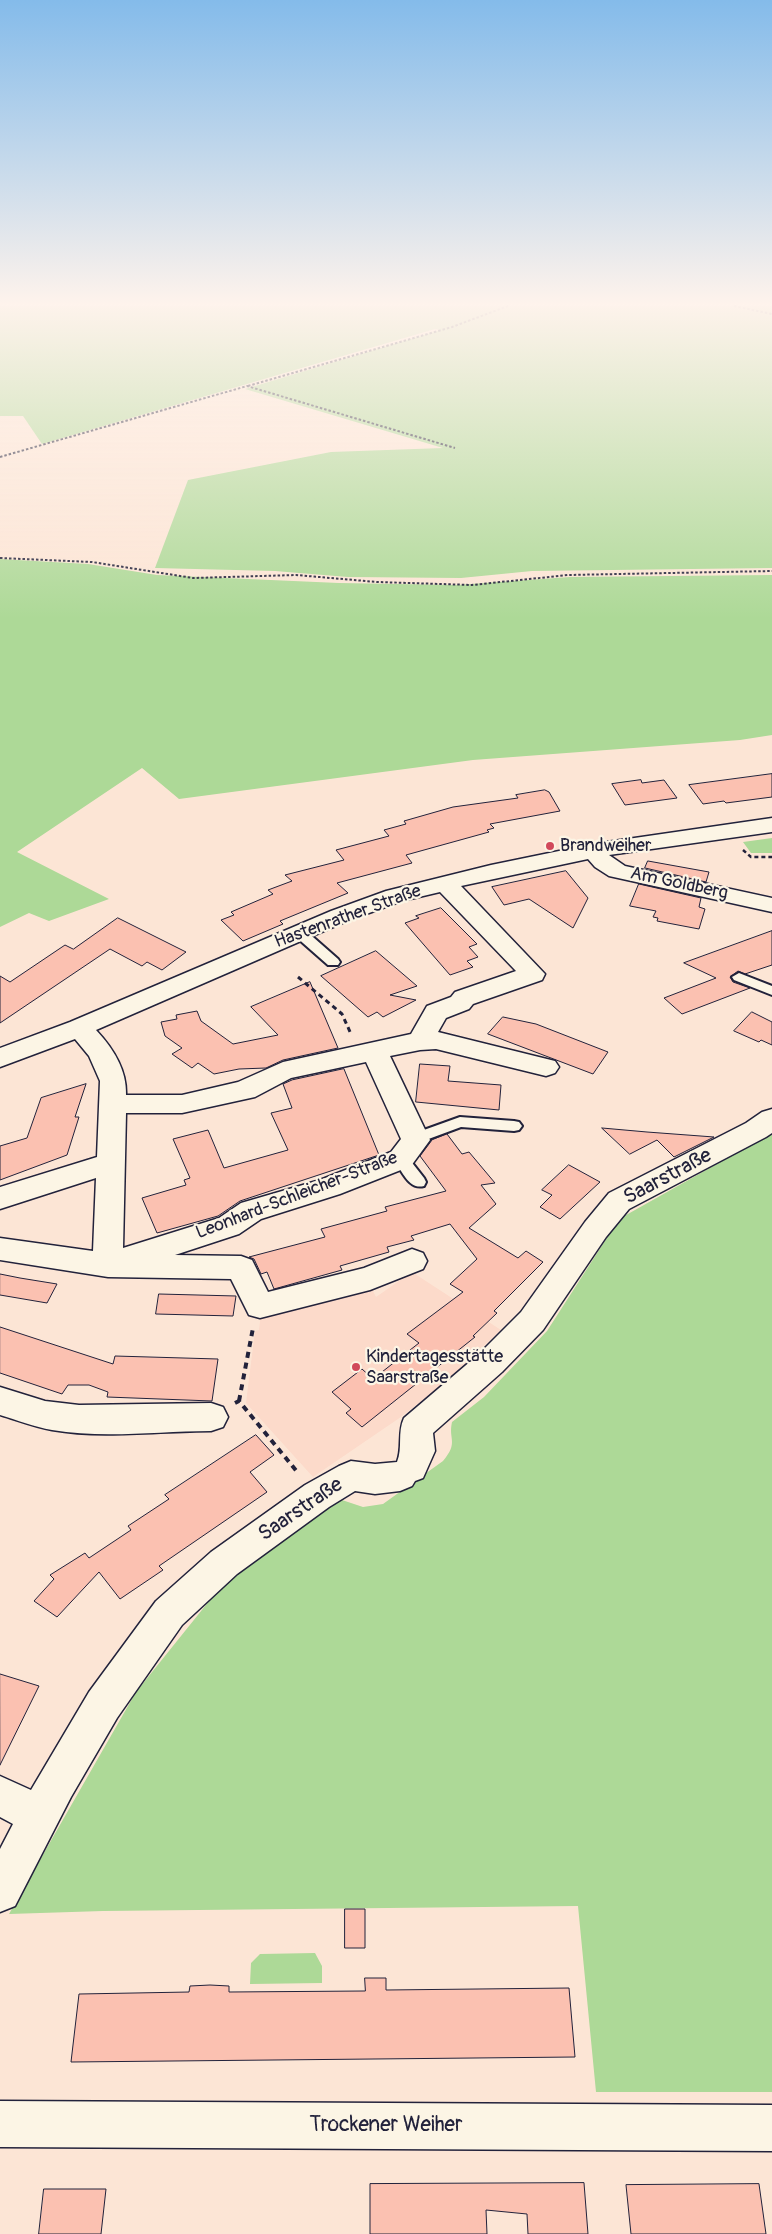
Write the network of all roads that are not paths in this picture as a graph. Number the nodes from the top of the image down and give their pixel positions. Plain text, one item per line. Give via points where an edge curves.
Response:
1 (772, 825) edge
2 (593, 851) junction
3 (445, 882) junction
4 (772, 905) edge
5 (300, 933) junction
6 (333, 962) dead end
7 (739, 977) dead end
8 (772, 992) edge
9 (78, 1028) junction
10 (420, 1041) junction
11 (367, 1053) junction
12 (0, 1058) edge
13 (546, 1067) dead end
14 (111, 1104) junction
15 (772, 1119) edge
16 (514, 1126) dead end
17 (408, 1149) junction
18 (109, 1164) junction
19 (418, 1182) dead end
20 (0, 1198) edge
21 (0, 1249) edge
22 (412, 1261) dead end
23 (108, 1265) junction
24 (0, 1401) edge
25 (211, 1417) road end
26 (0, 1796) edge
27 (40, 1816) junction
28 (0, 1891) edge
29 (0, 2124) edge
30 (772, 2128) edge

1 - 2 street, Hastenrather Straße
2 - 3 street, Hastenrather Straße
2 - 4 street, Am Goldberg via 618,871
3 - 5 street, Hastenrather Straße via 394,896
3 - 10 street via 533,974 464,998 460,1003 436,1012
5 - 6 lane
5 - 9 street, Hastenrather Straße
7 - 8 lane
9 - 12 street, Hastenrather Straße
9 - 14 street via 105,1058 113,1081
10 - 11 street
10 - 13 street via 436,1040
11 - 14 street via 283,1071 245,1090 182,1104
11 - 17 street, Leonhard-Schleicher-Straße
14 - 18 street
15 - 27 street, Saarstraße via 619,1201 604,1217 548,1300 509,1346 416,1428 418,1450 405,1472 375,1480 351,1476 317,1496 224,1564 169,1613 104,1705
16 - 17 lane via 460,1122
17 - 19 lane
17 - 23 street, Leonhard-Schleicher-Straße via 330,1187 251,1211 229,1226
18 - 20 street
18 - 23 street
21 - 23 street
22 - 23 street via 370,1278 260,1306 241,1268
24 - 25 street via 58,1417
26 - 27 street
27 - 28 street, Saarstraße
29 - 30 street, Trockener Weiher

